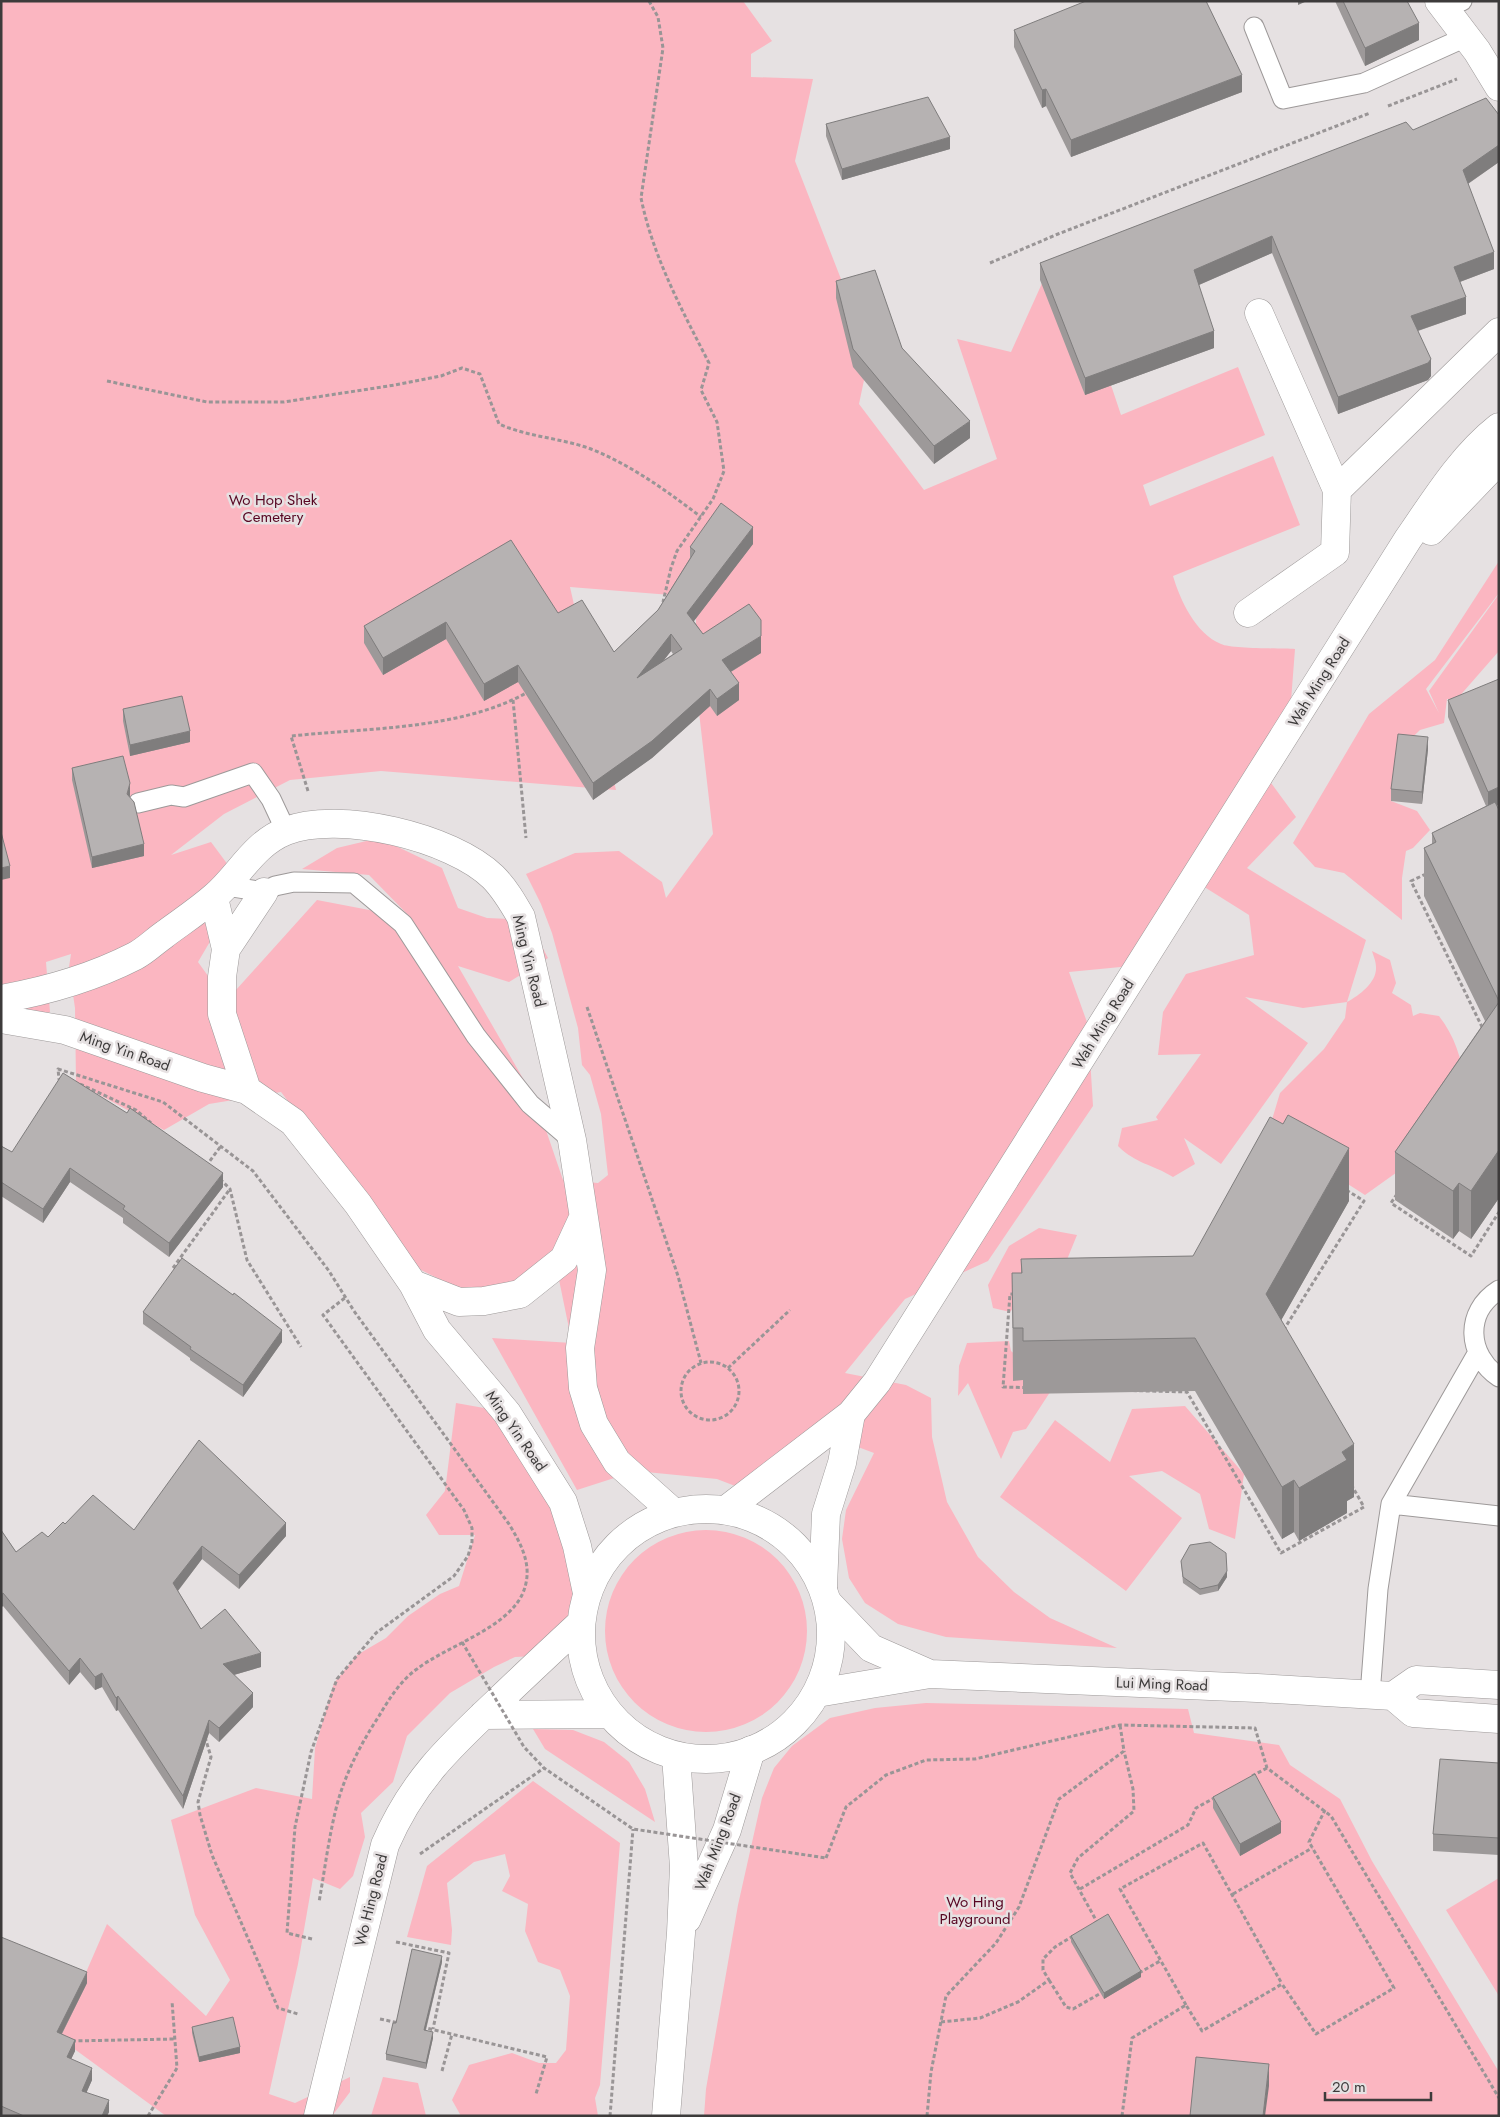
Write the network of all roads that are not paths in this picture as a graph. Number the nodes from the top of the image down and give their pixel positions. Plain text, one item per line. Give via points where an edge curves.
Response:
1 (1449, 4) edge
2 (1254, 27) dead end
3 (1466, 37) junction
4 (1499, 87) edge
5 (1259, 312) dead end
6 (1499, 332) edge
7 (1499, 427) edge
8 (1499, 460) edge
9 (1337, 490) junction
10 (1248, 613) dead end
11 (1351, 632) junction
12 (138, 803) dead end
13 (286, 831) junction
14 (220, 892) junction
15 (264, 892) junction
16 (226, 949) junction
17 (1, 999) edge
18 (1, 1019) edge
19 (247, 1090) junction
20 (572, 1140) junction
21 (583, 1218) junction
22 (413, 1284) junction
23 (1499, 1290) edge
24 (1477, 1354) junction
25 (1499, 1377) edge
26 (851, 1414) junction
27 (1392, 1504) junction
28 (728, 1509) junction
29 (673, 1512) junction
30 (1499, 1516) edge
31 (587, 1593) junction
32 (826, 1596) junction
33 (581, 1623) junction
34 (930, 1674) junction
35 (1499, 1685) edge
36 (817, 1693) junction
37 (1382, 1696) junction
38 (609, 1714) junction
39 (483, 1715) junction
40 (1499, 1719) edge
41 (751, 1750) junction
42 (676, 1756) junction
43 (681, 1933) junction
44 (318, 2116) edge
45 (666, 2116) edge

1 - 3 street
2 - 3 lane via 1283,99 1364,83
3 - 4 street
5 - 9 street
6 - 9 street
7 - 11 street, Wah Ming Road via 1484,439 1451,477 1408,539
8 - 11 street, Wah Ming Road via 1440,520
9 - 10 street via 1335,552
11 - 26 street, Wah Ming Road via 883,1374
12 - 13 lane via 171,795 184,796 253,773 271,799
13 - 14 street, Ming Yin Road via 267,841
13 - 20 street, Ming Yin Road via 350,824 402,832 449,849 492,876 521,917
14 - 15 lane
14 - 16 street
14 - 17 street, Ming Yin Road via 136,956 64,984
15 - 16 street
15 - 20 lane via 294,882 354,883 403,924 482,1044 530,1104
16 - 19 street via 222,1014
18 - 19 street, Ming Yin Road via 65,1030
19 - 22 street, Ming Yin Road via 293,1122 358,1204
20 - 21 street, Ming Yin Road
21 - 22 street via 564,1259 520,1294 459,1302
21 - 29 street, Ming Yin Road via 592,1270 580,1348 583,1388 594,1424 617,1462
22 - 31 street, Ming Yin Road via 437,1330 507,1413 563,1502
23 - 24 lane via 1490,1295 1480,1308 1475,1322
24 - 25 lane via 1487,1369
24 - 27 lane
26 - 28 street, Wah Ming Road
26 - 32 street, Wah Ming Road via 842,1463 826,1514
27 - 30 lane
27 - 37 lane via 1378,1588
28 - 29 street
28 - 32 street via 775,1528 795,1544 811,1564
29 - 31 street via 647,1526 616,1551 603,1564
31 - 33 street
32 - 34 street, Lui Ming Road via 871,1648
32 - 36 street via 832,1632 830,1653
33 - 38 street via 580,1642 586,1671
33 - 39 street, Wo Hing Road
34 - 36 street, Lui Ming Road
34 - 37 street, Lui Ming Road
35 - 37 street via 1416,1680
36 - 41 street via 801,1716 781,1734
37 - 40 street via 1413,1713
38 - 39 street
38 - 42 street via 629,1733 651,1747
39 - 44 street, Wo Hing Road via 454,1741 412,1791 385,1845
41 - 42 street via 714,1759
41 - 43 street, Wah Ming Road via 726,1830
42 - 43 street, Wah Ming Road via 684,1867
43 - 45 street, Wah Ming Road

